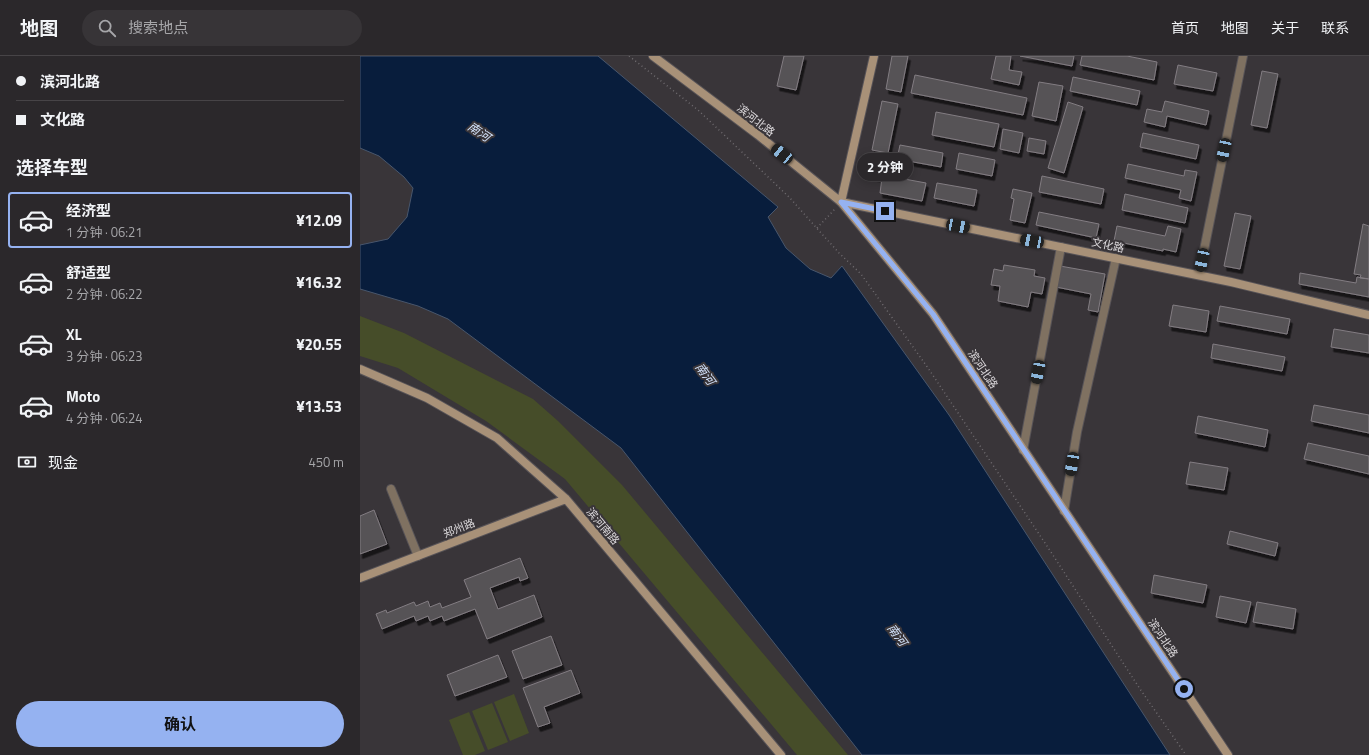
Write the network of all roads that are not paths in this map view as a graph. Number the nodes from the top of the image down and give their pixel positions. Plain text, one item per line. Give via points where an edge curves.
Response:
1 (652, 56) edge
2 (874, 56) edge
3 (1243, 56) edge
4 (841, 202) junction
5 (1061, 247) junction
6 (1116, 258) junction
7 (1199, 275) junction
8 (1369, 315) edge
9 (360, 369) edge
10 (1023, 450) junction
11 (391, 489) dead end
12 (566, 498) junction
13 (1064, 511) junction
14 (418, 556) junction
15 (360, 578) edge
16 (781, 755) edge
17 (1228, 755) edge

1 - 4 street, 滨河北路 via 758,135
2 - 4 street
3 - 7 street
4 - 5 street, 文化路
4 - 10 street, 滨河北路 via 933,314
5 - 6 street, 文化路
5 - 10 street
6 - 7 street, 文化路
6 - 13 street via 1077,432
7 - 8 street, 文化路
9 - 12 street, 滨河南路 via 427,398 497,438
10 - 13 street, 滨河北路
11 - 14 street
12 - 14 street, 郑州路
12 - 16 street, 滨河南路
13 - 17 street, 滨河北路
14 - 15 street, 郑州路

